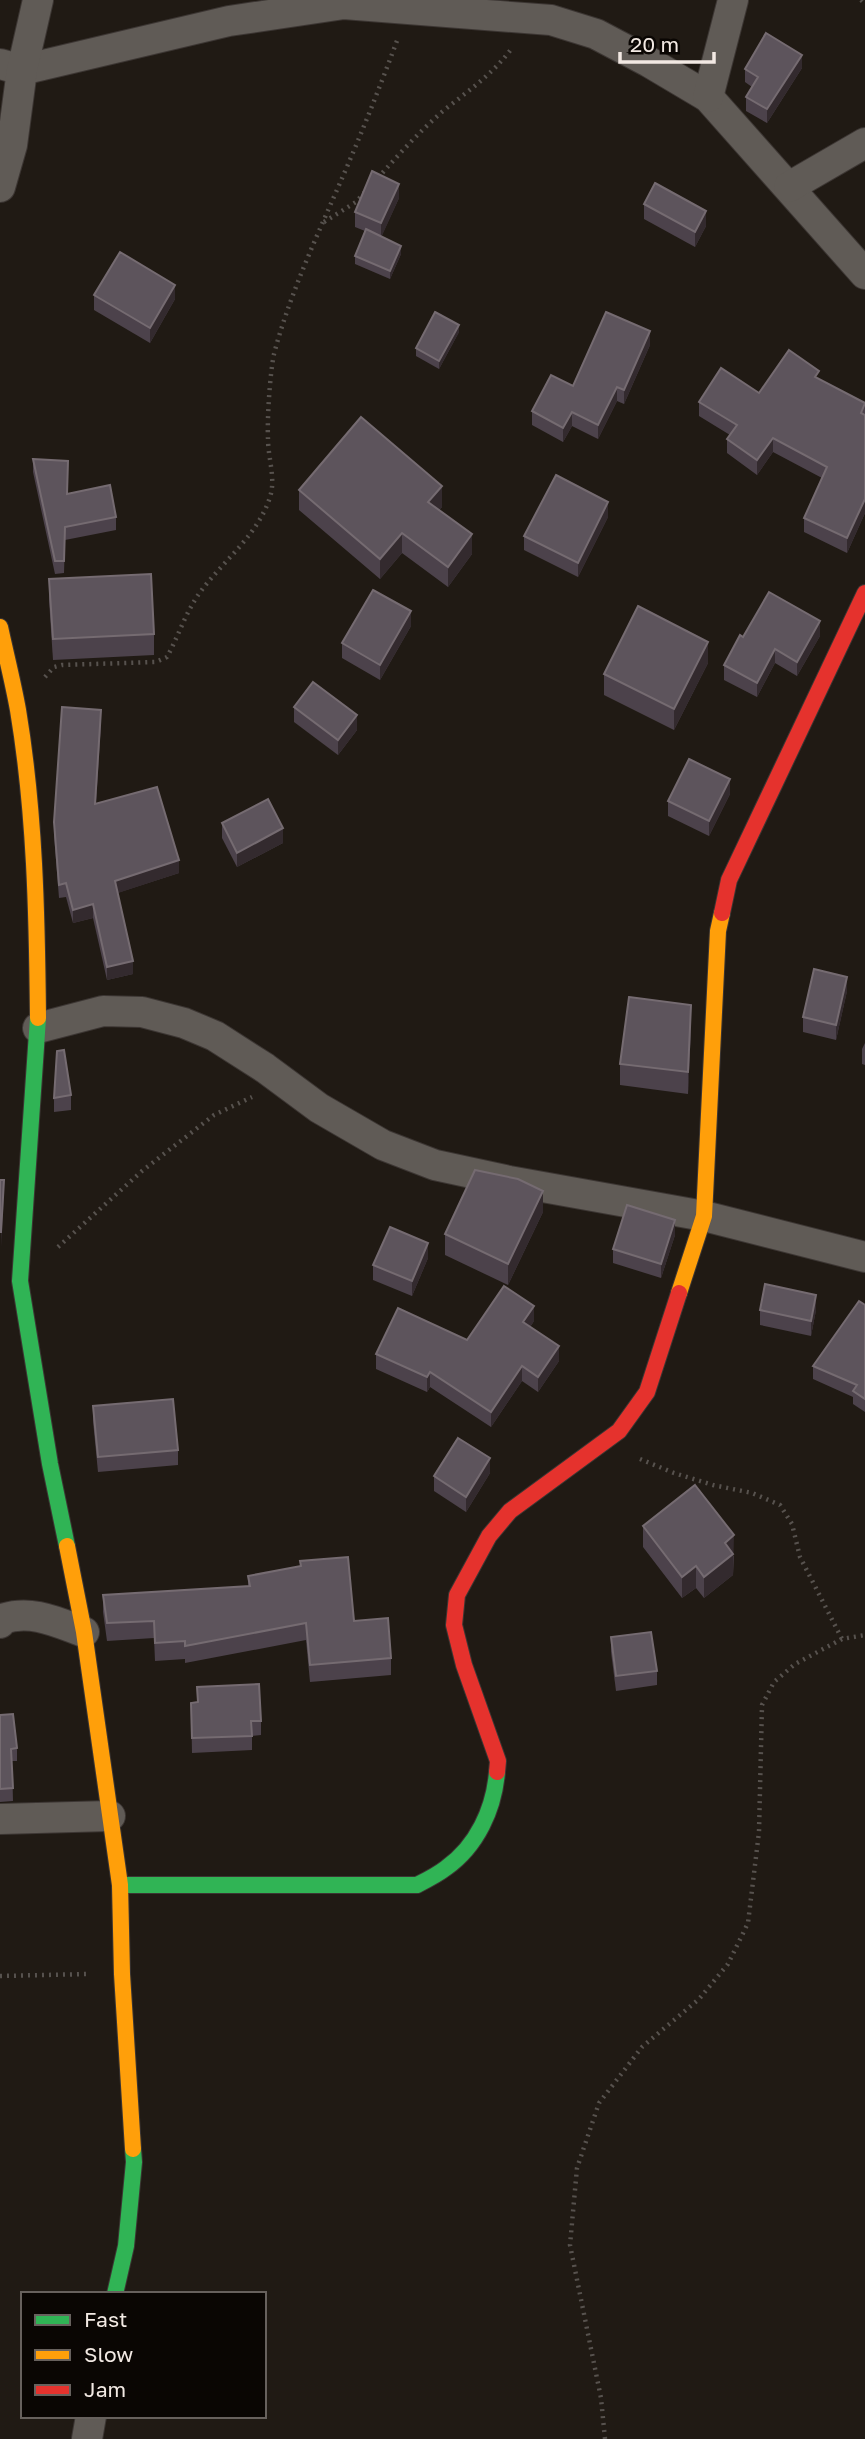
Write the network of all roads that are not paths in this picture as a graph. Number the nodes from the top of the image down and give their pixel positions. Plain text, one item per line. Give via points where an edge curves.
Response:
1 (38, 0) edge
2 (733, 0) edge
3 (551, 13) edge
4 (11, 67) edge
5 (708, 97) junction
6 (865, 143) edge
7 (0, 187) edge
8 (789, 187) junction
9 (865, 274) edge
10 (865, 593) edge
11 (0, 627) edge
12 (38, 1028) junction
13 (704, 1216) junction
14 (865, 1257) edge
15 (10, 1278) edge
16 (1, 1621) edge
17 (85, 1632) junction
18 (110, 1816) junction
19 (0, 1819) edge
20 (120, 1885) junction
21 (116, 2292) edge
22 (91, 2418) edge
23 (87, 2439) edge

1 - 4 street
2 - 5 street
3 - 4 street via 344,4 229,21
3 - 5 street
4 - 7 street via 12,145
5 - 8 street
6 - 8 street
8 - 9 street
10 - 13 street via 729,880 722,904
11 - 12 street via 18,709 30,807
12 - 13 street via 103,1011 142,1012 184,1023 215,1036 318,1108 383,1145 435,1165
12 - 15 street
13 - 14 street
13 - 20 street via 647,1392 619,1431 510,1511 489,1536 457,1595 454,1625 498,1762 495,1793 469,1846 447,1868 416,1885
15 - 17 street
16 - 17 street via 16,1615 37,1616
17 - 18 street
18 - 19 street
18 - 20 street
20 - 21 street via 134,2162
22 - 23 street

